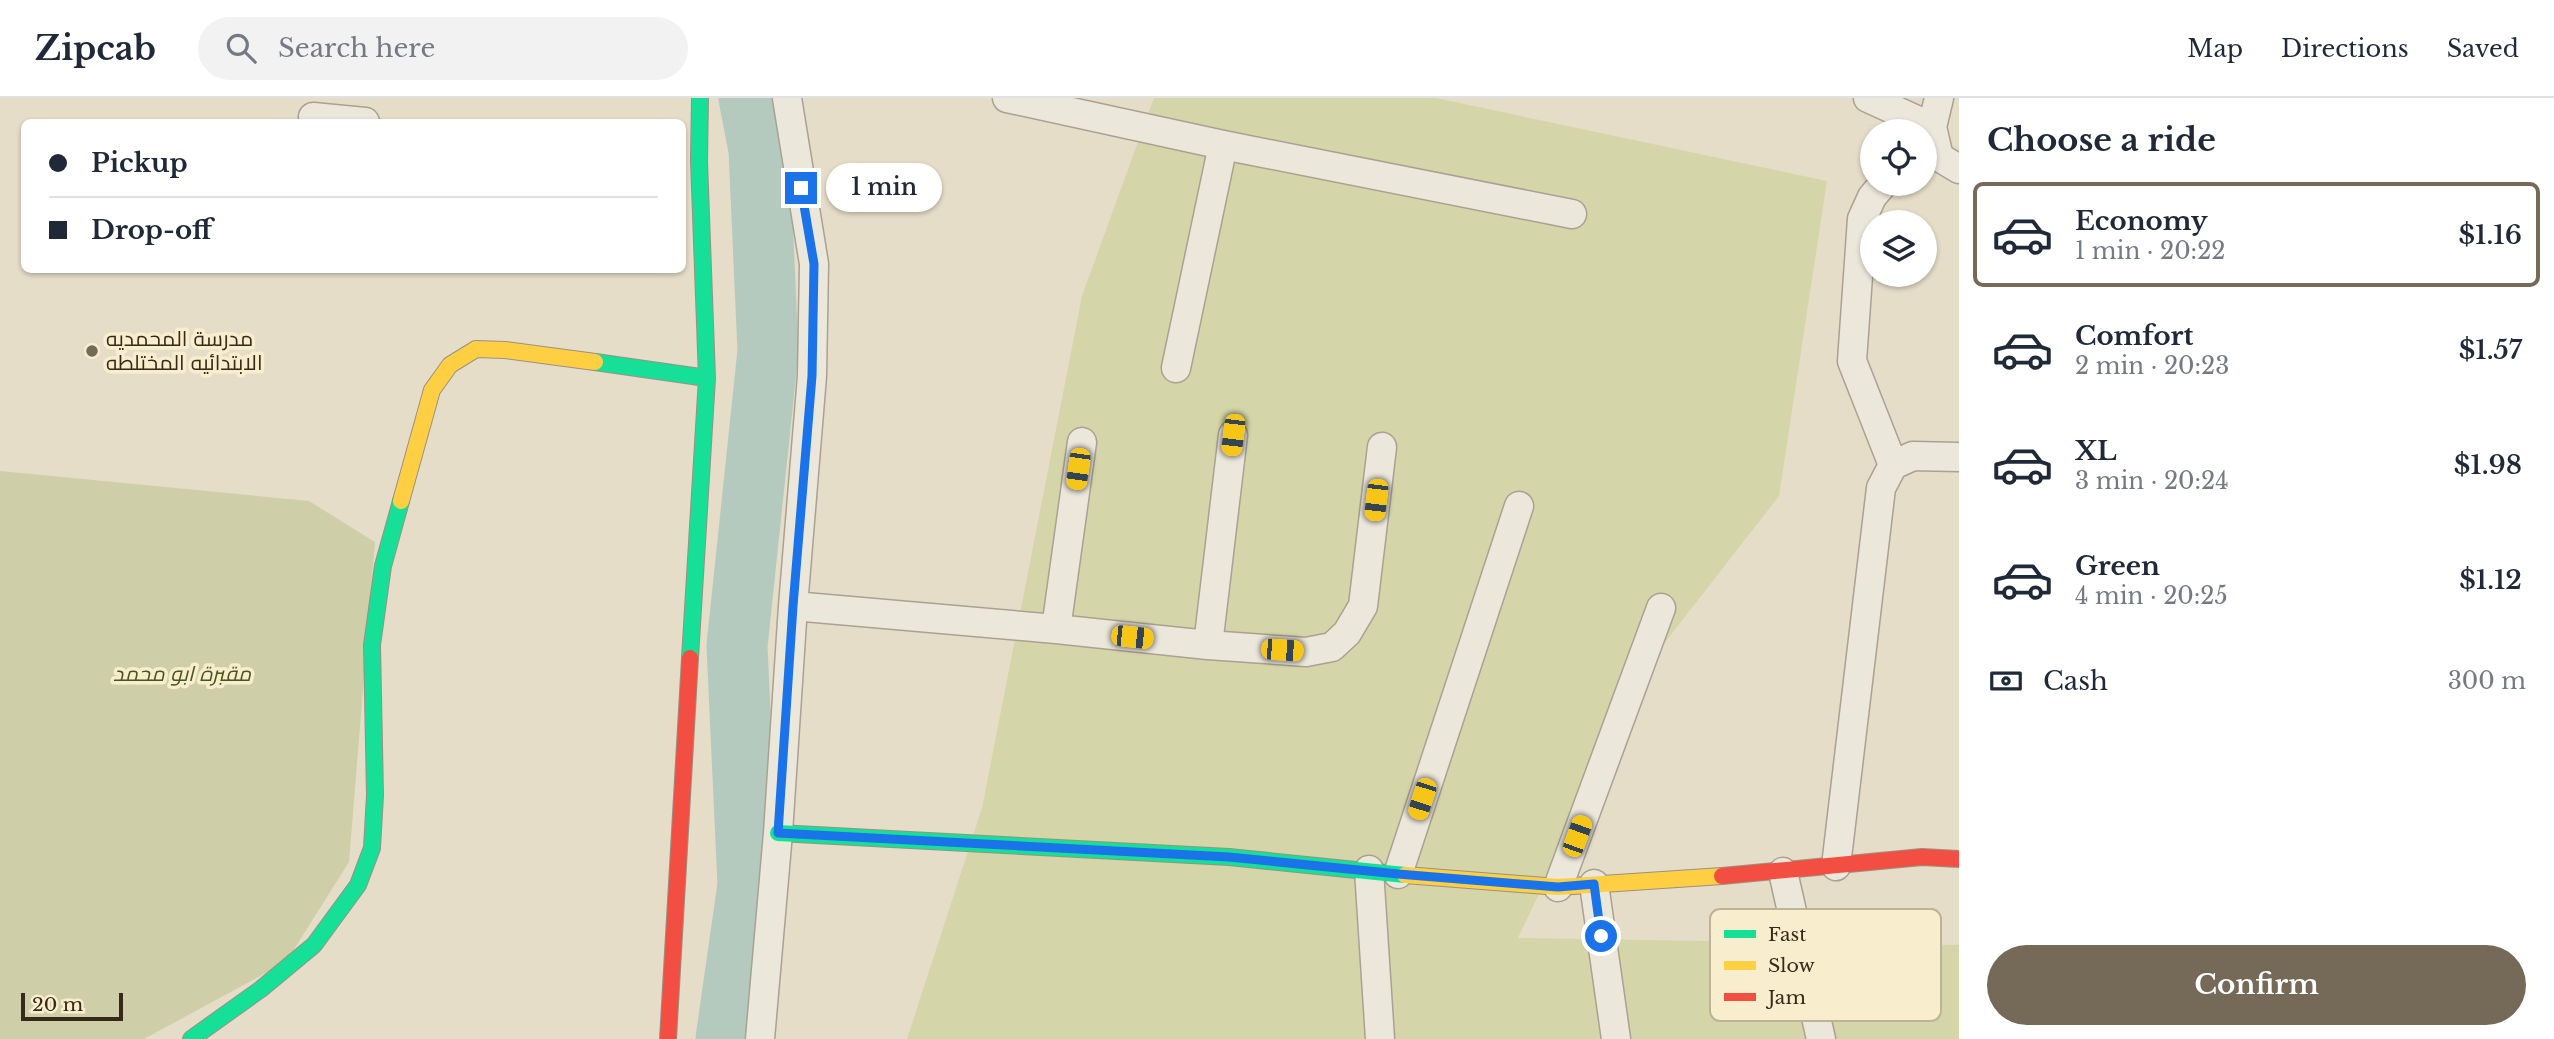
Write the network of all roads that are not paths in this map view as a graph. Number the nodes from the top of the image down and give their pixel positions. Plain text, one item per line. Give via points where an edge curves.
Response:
1 (700, 98) edge
2 (787, 98) edge
3 (1007, 98) edge
4 (1868, 98) edge
5 (1938, 98) edge
6 (313, 117) dead end
7 (334, 119) edge
8 (1914, 119) edge
9 (1934, 119) edge
10 (1223, 145) junction
11 (691, 160) edge
12 (1873, 196) edge
13 (1572, 214) dead end
14 (1176, 368) dead end
15 (707, 378) junction
16 (1233, 435) dead end
17 (1082, 442) dead end
18 (1382, 447) dead end
19 (1959, 457) edge
20 (1893, 465) junction
21 (1519, 506) dead end
22 (793, 606) junction
23 (1661, 608) dead end
24 (1056, 629) junction
25 (1208, 645) junction
26 (778, 833) junction
27 (1959, 859) edge
28 (1836, 866) junction
29 (1369, 870) junction
30 (1783, 872) junction
31 (1398, 874) junction
32 (1594, 884) junction
33 (1558, 887) junction
34 (1791, 909) edge
35 (1817, 1021) edge
36 (191, 1039) edge
37 (668, 1039) edge
38 (760, 1039) edge
39 (1380, 1039) edge
40 (1616, 1039) edge
41 (1821, 1039) edge

1 - 11 street
2 - 22 street via 814,264 812,376
3 - 10 street
4 - 8 street
5 - 9 street
6 - 7 street
10 - 13 street
10 - 14 street
11 - 15 street
12 - 20 street via 1862,219 1852,361
15 - 36 street via 505,350 477,349 450,365 432,390 383,566 372,645 372,848 358,885 314,945
15 - 37 street
16 - 25 street
17 - 24 street
18 - 25 street via 1363,606 1347,633 1332,647 1306,652
19 - 20 street via 1913,456
20 - 28 street via 1879,502
21 - 31 street
22 - 24 street
22 - 26 street
23 - 33 street
24 - 25 street
26 - 29 street via 1215,856
26 - 38 street
27 - 28 street via 1922,857
28 - 30 street
29 - 31 street
29 - 39 street
30 - 32 street
30 - 34 street
31 - 33 street
32 - 33 street
32 - 40 street
35 - 41 street

